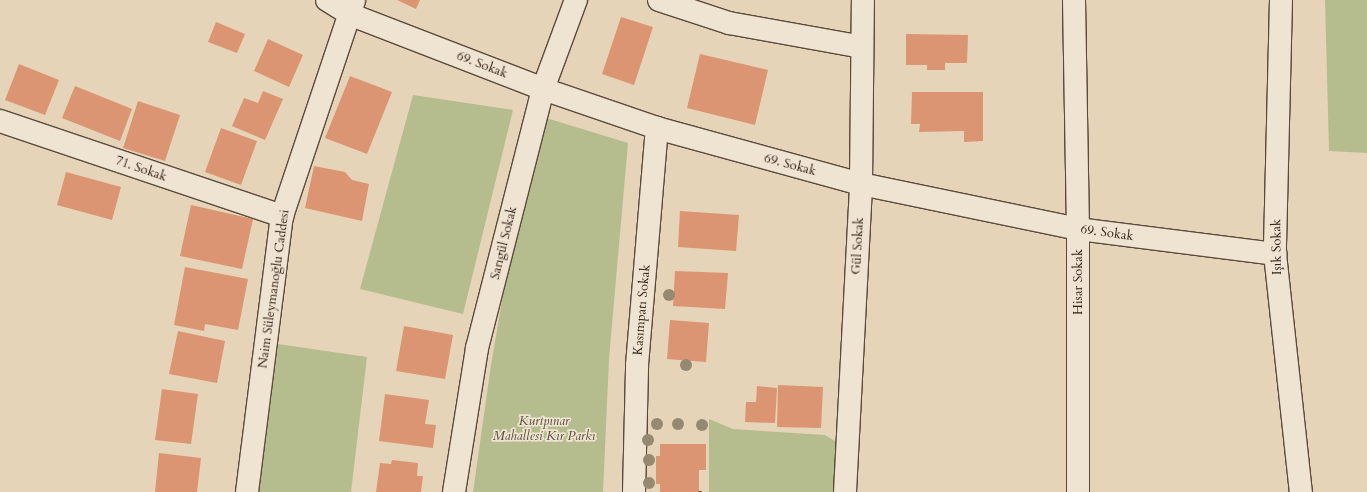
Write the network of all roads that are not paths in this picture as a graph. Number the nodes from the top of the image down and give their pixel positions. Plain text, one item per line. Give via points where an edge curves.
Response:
1 (327, 0) edge
2 (576, 0) edge
3 (659, 0) edge
4 (862, 0) edge
5 (1074, 0) edge
6 (1281, 0) edge
7 (352, 7) edge
8 (862, 47) junction
9 (543, 89) junction
10 (0, 121) edge
11 (657, 128) junction
12 (861, 184) junction
13 (282, 216) junction
14 (1078, 229) junction
15 (1275, 254) junction
16 (247, 492) edge
17 (454, 492) edge
18 (634, 492) edge
19 (845, 492) edge
20 (1078, 492) edge
21 (1301, 492) edge

1 - 7 street, 69. Sokak
2 - 9 street, Sarıgül Sokak
3 - 8 street via 729,23
4 - 8 street, Gül Sokak
5 - 14 street, Hisar Sokak
6 - 15 street, Işık Sokak
7 - 9 street, 69. Sokak
7 - 13 street, Naim Süleymanoğlu Caddesi
8 - 12 street, Gül Sokak
9 - 11 street, 69. Sokak
9 - 17 street, Sarıgül Sokak via 478,348
10 - 13 street, 71. Sokak
11 - 12 street, 69. Sokak
11 - 18 street, Kasımpatı Sokak via 637,365
12 - 14 street, 69. Sokak
12 - 19 street, Gül Sokak
13 - 16 street, Naim Süleymanoğlu Caddesi
14 - 15 street, 69. Sokak
14 - 20 street, Hisar Sokak
15 - 21 street, Işık Sokak

